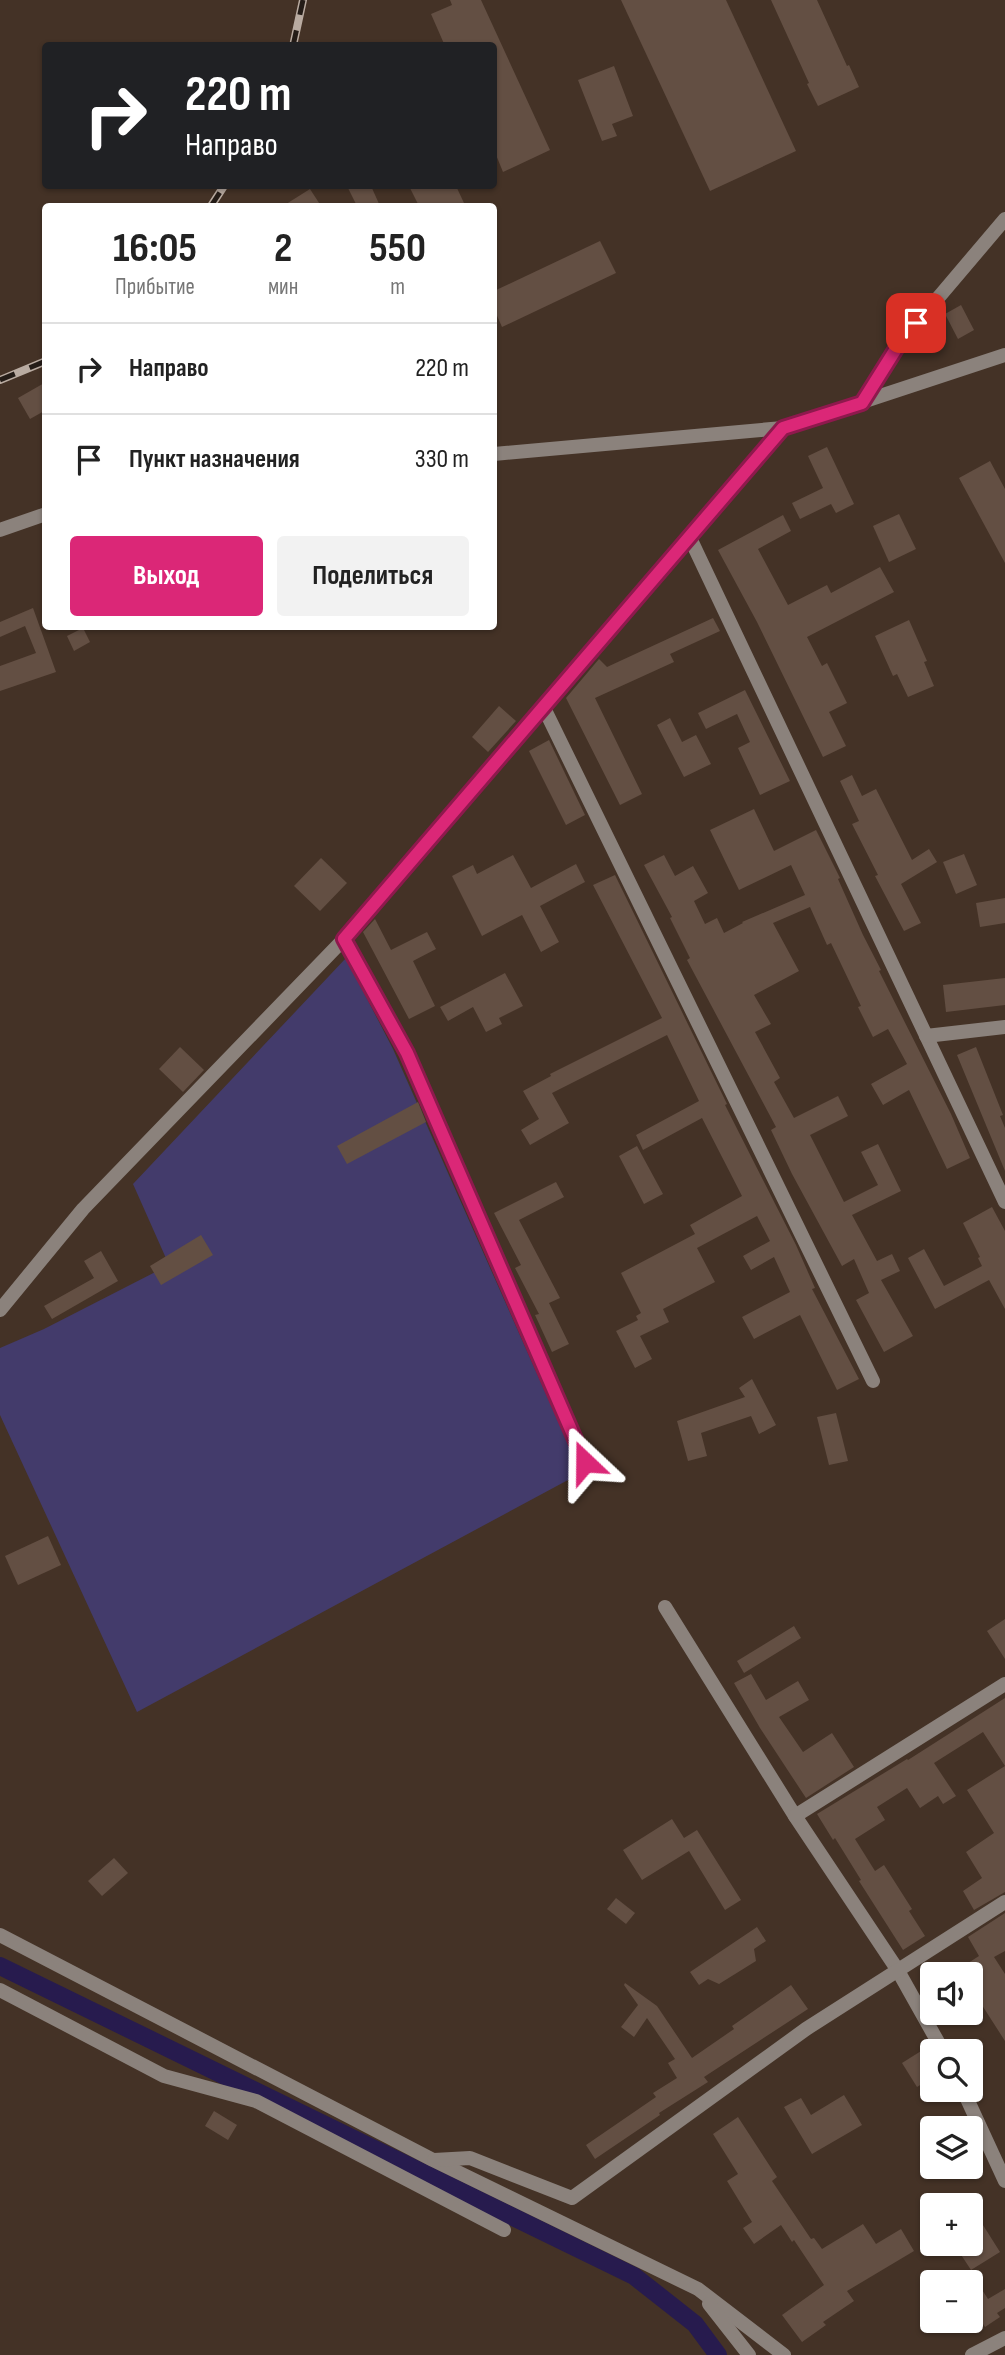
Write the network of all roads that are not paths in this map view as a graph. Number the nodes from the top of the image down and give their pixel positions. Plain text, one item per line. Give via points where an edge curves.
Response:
1 (1005, 219) edge
2 (1005, 355) edge
3 (862, 403) junction
4 (783, 428) junction
5 (497, 454) edge
6 (42, 515) edge
7 (0, 530) edge
8 (690, 538) junction
9 (544, 708) junction
10 (344, 939) junction
11 (1005, 1027) edge
12 (926, 1036) junction
13 (1005, 1202) edge
14 (0, 1310) edge
15 (873, 1381) dead end
16 (585, 1462) dead end
17 (665, 1607) dead end
18 (1005, 1684) edge
19 (795, 1816) junction
20 (1005, 1902) edge
21 (0, 1935) edge
22 (897, 1969) junction
23 (0, 1990) edge
24 (936, 2039) edge
25 (969, 2102) edge
26 (433, 2160) junction
27 (1005, 2180) edge
28 (504, 2230) dead end
29 (698, 2290) junction
30 (1005, 2338) edge
31 (749, 2355) edge
32 (784, 2355) edge
33 (972, 2355) edge

1 - 3 street via 899,344
2 - 3 street
3 - 4 street
4 - 5 street
4 - 8 street
6 - 7 street
8 - 9 street
8 - 12 street
9 - 10 street
9 - 15 street
10 - 14 street via 83,1209
10 - 16 street via 407,1053
11 - 12 street
12 - 13 street
17 - 19 street
18 - 19 street
19 - 22 street
20 - 22 street
21 - 26 street
22 - 24 street
22 - 26 street via 572,2198 470,2158
23 - 28 street via 164,2076 256,2101
25 - 27 street
26 - 29 street
29 - 31 street
29 - 32 street
30 - 33 street

